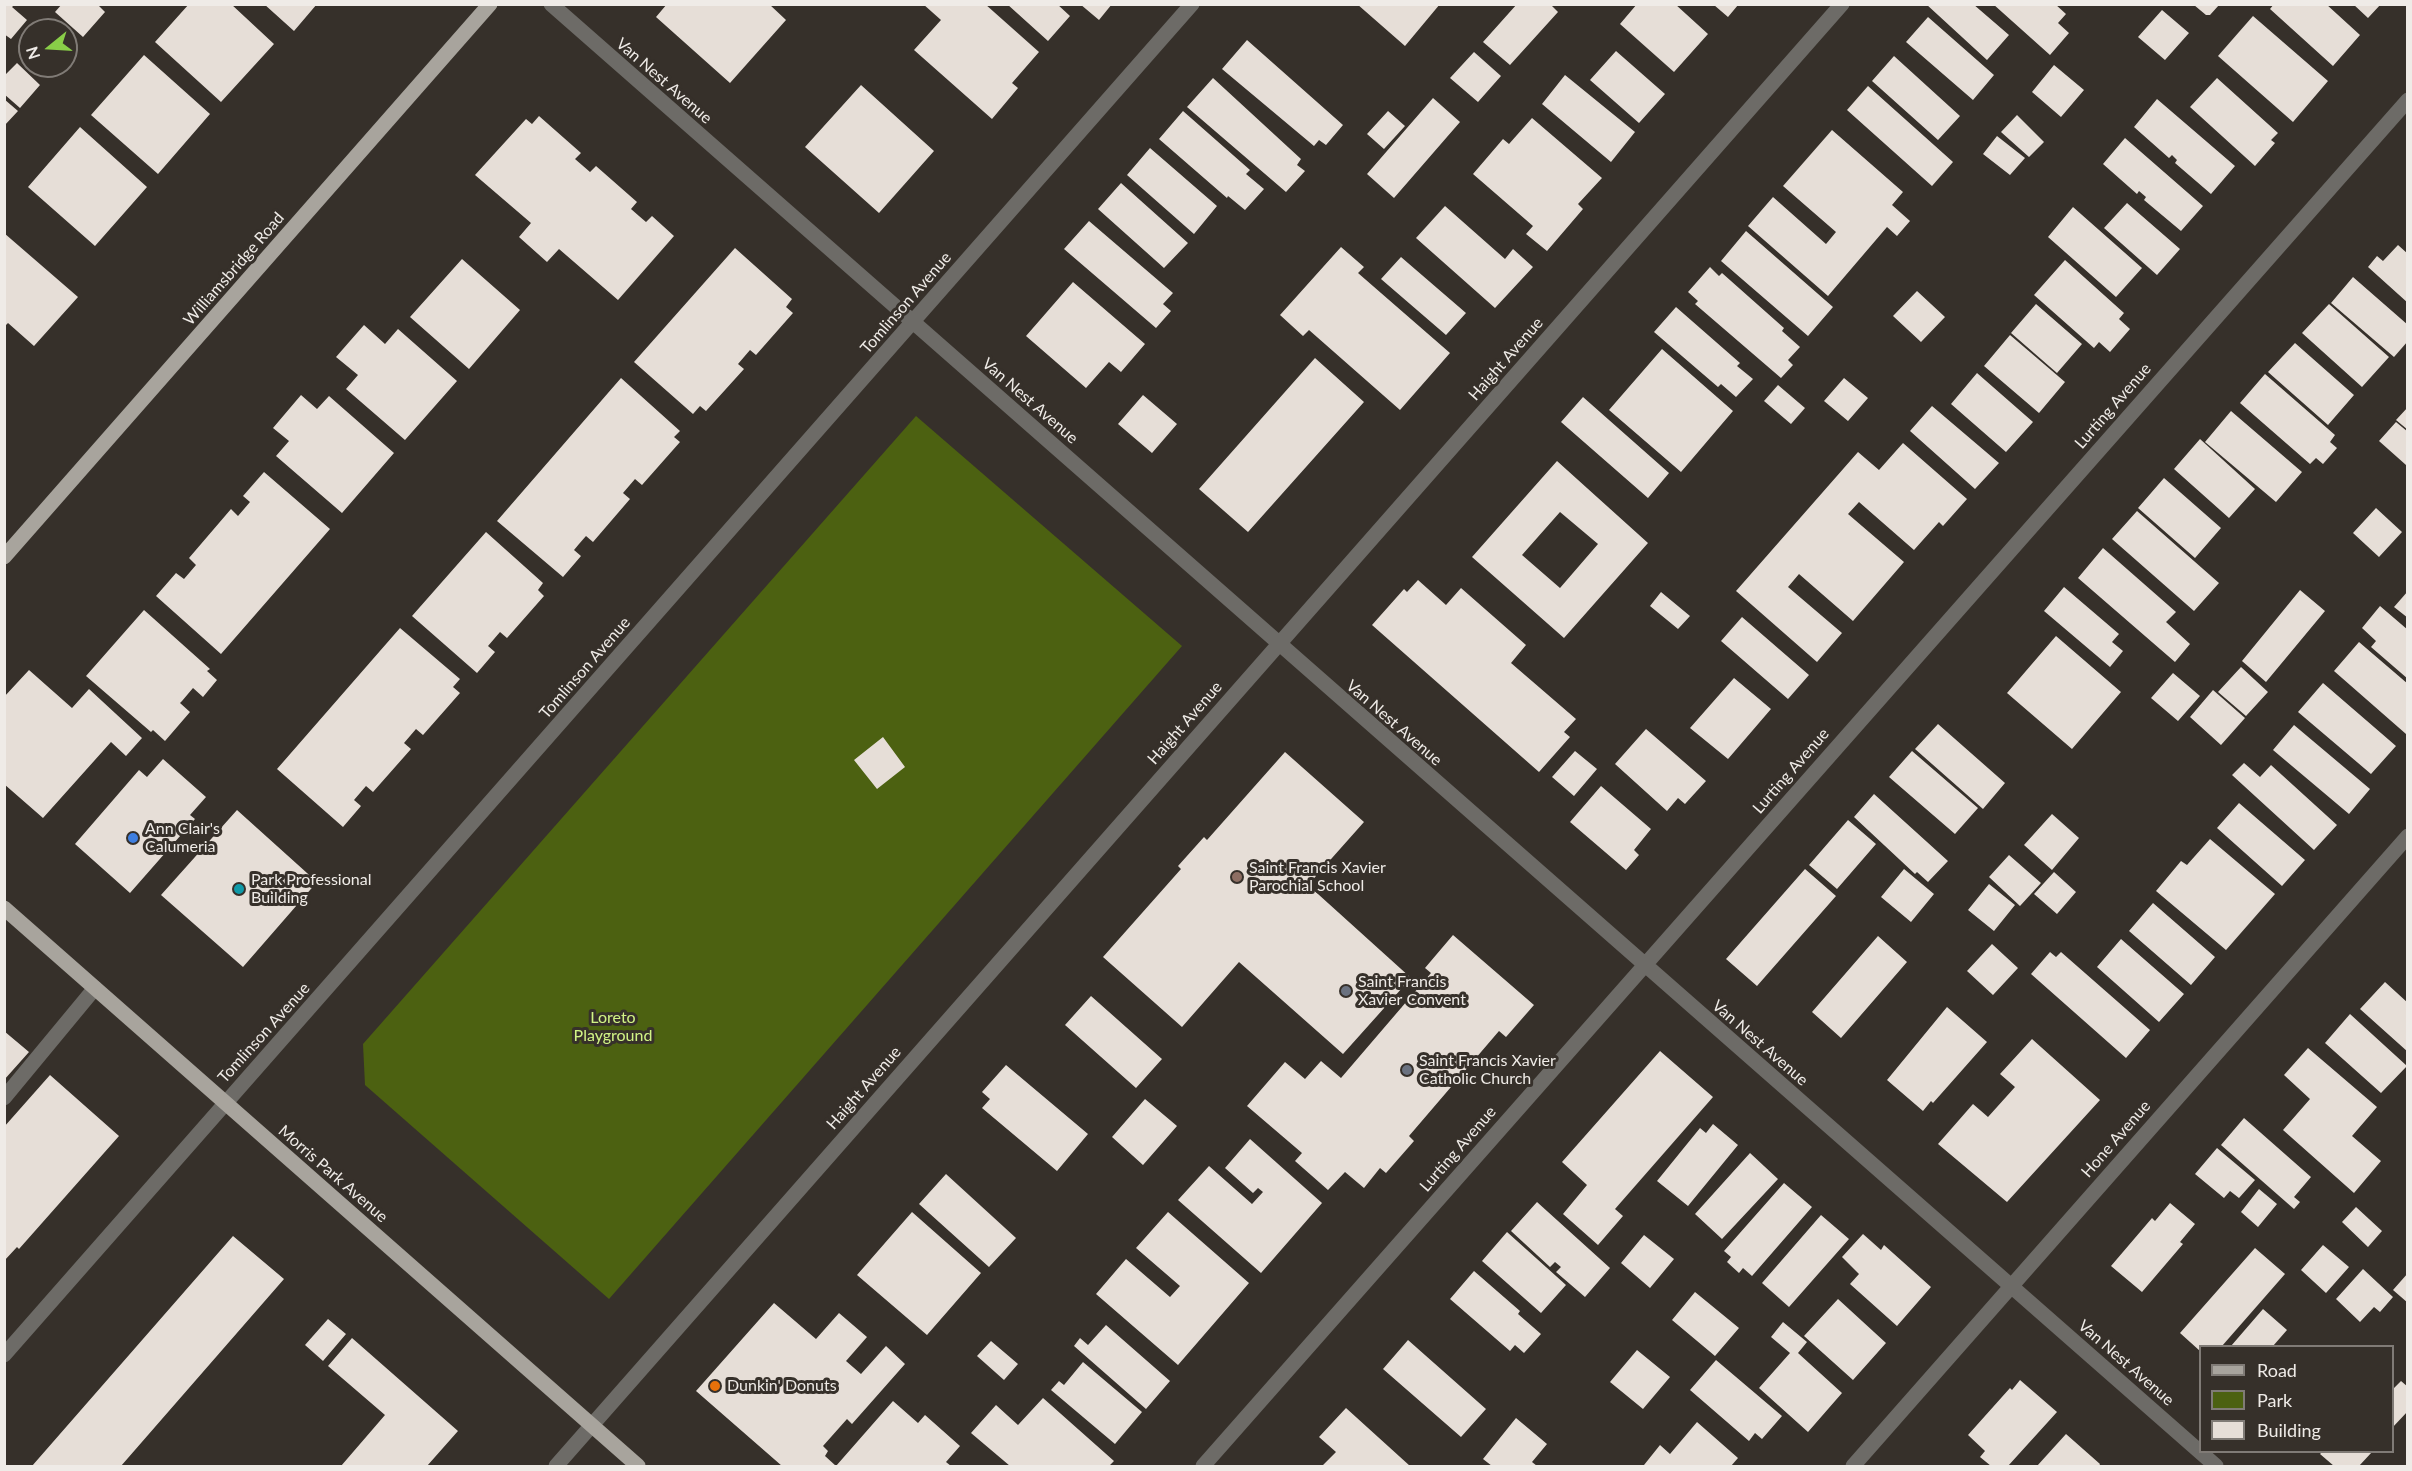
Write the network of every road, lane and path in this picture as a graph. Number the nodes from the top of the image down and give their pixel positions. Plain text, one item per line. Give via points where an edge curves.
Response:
1 (490, 4) edge
2 (551, 4) edge
3 (1192, 4) edge
4 (1842, 4) edge
5 (2408, 100) edge
6 (913, 322) junction
7 (4, 557) edge
8 (1279, 645) junction
9 (2408, 836) edge
10 (4, 908) edge
11 (1643, 966) junction
12 (95, 988) junction
13 (4, 1098) edge
14 (225, 1103) junction
15 (2011, 1287) junction
16 (4, 1355) edge
17 (592, 1425) junction
18 (2199, 1452) edge
19 (2200, 1453) edge
20 (556, 1467) edge
21 (638, 1467) edge
22 (1203, 1467) edge
23 (1853, 1467) edge
24 (2216, 1467) edge

1 - 7 main road, Williamsbridge Road
2 - 6 street, Van Nest Avenue
3 - 6 street, Tomlinson Avenue
4 - 8 street, Haight Avenue
5 - 11 street, Lurting Avenue
6 - 8 street, Van Nest Avenue
6 - 14 street, Tomlinson Avenue
8 - 11 street, Van Nest Avenue
8 - 17 street, Haight Avenue
9 - 15 street, Hone Avenue
10 - 12 main road, Morris Park Avenue
11 - 15 street, Van Nest Avenue
11 - 22 street, Lurting Avenue
12 - 13 street
12 - 14 main road, Morris Park Avenue
14 - 16 street, Tomlinson Avenue
14 - 17 main road, Morris Park Avenue
15 - 18 street, Van Nest Avenue
15 - 23 street, Hone Avenue
17 - 20 street, Haight Avenue
17 - 21 main road, Morris Park Avenue
19 - 24 street, Van Nest Avenue

